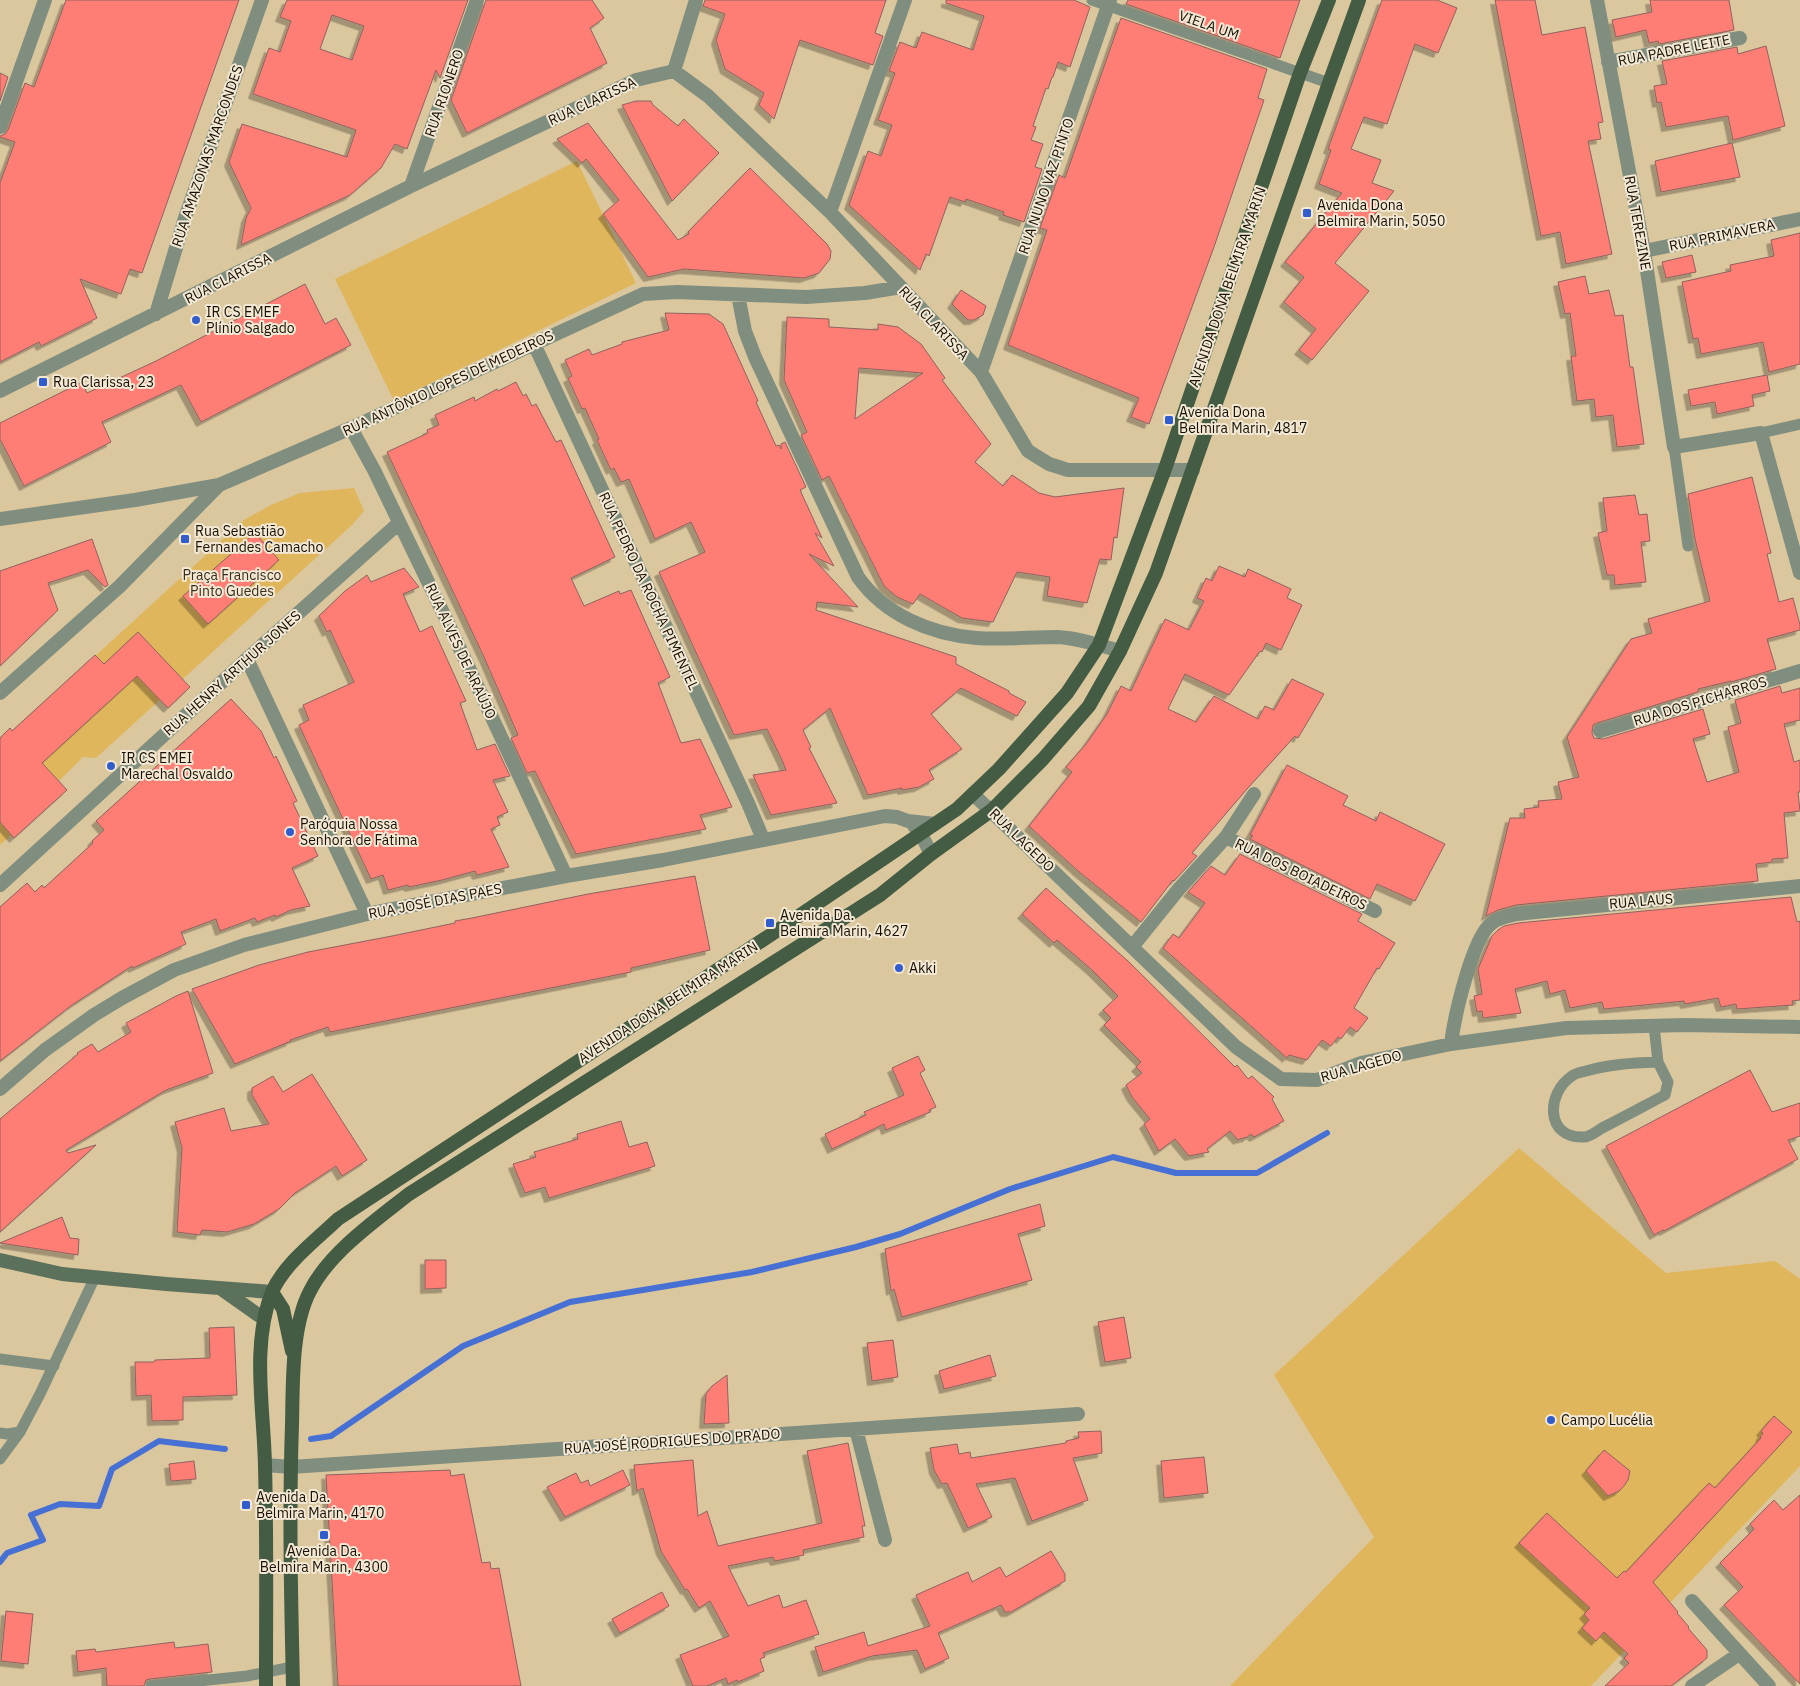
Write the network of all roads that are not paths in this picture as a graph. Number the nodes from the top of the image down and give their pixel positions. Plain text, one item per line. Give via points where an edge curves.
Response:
1 (45, 0) edge
2 (262, 0) edge
3 (477, 0) edge
4 (696, 0) edge
5 (905, 0) edge
6 (1092, 0) edge
7 (1329, 0) edge
8 (1360, 0) edge
9 (1596, 0) edge
10 (1109, 3) edge
11 (1740, 38) dead end
12 (1608, 62) junction
13 (674, 71) junction
14 (1300, 73) junction
15 (1328, 83) junction
16 (0, 127) edge
17 (412, 186) junction
18 (830, 212) junction
19 (1800, 219) edge
20 (1644, 252) junction
21 (901, 287) junction
22 (738, 295) junction
23 (156, 314) junction
24 (534, 344) junction
25 (981, 372) junction
26 (0, 391) edge
27 (1800, 424) edge
28 (351, 428) junction
29 (1761, 433) junction
30 (1674, 447) junction
31 (1165, 469) junction
32 (1193, 470) junction
33 (219, 485) junction
34 (0, 519) edge
35 (400, 523) junction
36 (1688, 546) dead end
37 (1800, 573) edge
38 (1099, 645) junction
39 (1120, 651) junction
40 (247, 659) junction
41 (1800, 672) edge
42 (0, 693) edge
43 (1600, 731) dead end
44 (973, 794) junction
45 (1254, 794) dead end
46 (992, 810) junction
47 (908, 821) junction
48 (935, 824) junction
49 (921, 834) junction
50 (1226, 838) junction
51 (763, 839) junction
52 (931, 854) junction
53 (566, 876) junction
54 (0, 885) edge
55 (1800, 886) edge
56 (1375, 911) dead end
57 (367, 914) junction
58 (1132, 947) junction
59 (1654, 1026) junction
60 (1800, 1028) edge
61 (1451, 1044) junction
62 (1658, 1062) junction
63 (0, 1089) edge
64 (0, 1260) edge
65 (95, 1277) junction
66 (220, 1288) junction
67 (272, 1292) junction
68 (264, 1319) junction
69 (0, 1359) edge
70 (293, 1359) junction
71 (54, 1366) junction
72 (1078, 1414) dead end
73 (856, 1428) junction
74 (20, 1432) junction
75 (0, 1433) edge
76 (0, 1459) edge
77 (265, 1465) junction
78 (290, 1467) junction
79 (885, 1540) dead end
80 (1692, 1601) dead end
81 (1740, 1654) junction
82 (292, 1667) junction
83 (266, 1679) edge
84 (151, 1686) edge
85 (293, 1686) edge
86 (1692, 1686) edge
87 (1769, 1686) edge

1 - 16 street
2 - 23 street, RUA AMAZONAS MARCONDES via 185,218
3 - 17 street, RUA RIONERO
4 - 13 street
5 - 18 street
6 - 10 lane, VIELA UM
7 - 14 main road, AVENIDA DONA BELMIRA MARIN
8 - 15 main road, AVENIDA DONA BELMIRA MARIN
9 - 12 street, RUA TEREZINE
10 - 14 lane, VIELA UM
10 - 25 street, RUA NUNO VAZ PINTO
11 - 12 street, RUA PADRE LEITE
12 - 20 street, RUA TEREZINE
13 - 17 street, RUA CLARISSA via 636,80
13 - 18 street, RUA CLARISSA via 708,96
14 - 15 lane, VIELA UM
14 - 31 main road, AVENIDA DONA BELMIRA MARIN
15 - 32 main road, AVENIDA DONA BELMIRA MARIN
17 - 23 street, RUA CLARISSA
18 - 21 street, RUA CLARISSA
19 - 20 street, RUA PRIMAVERA
20 - 30 street, RUA TEREZINE
21 - 22 street, RUA ANTÔNIO LOPES DE MEDEIROS via 806,297
21 - 25 street, RUA CLARISSA
22 - 24 street, RUA ANTÔNIO LOPES DE MEDEIROS via 643,294
22 - 38 street via 745,331 755,357 858,577 876,600 908,620 942,632 976,638 1076,639
23 - 26 street, RUA CLARISSA
24 - 28 street, RUA ANTÔNIO LOPES DE MEDEIROS
24 - 51 street, RUA PEDRO DA ROCHA PIMENTEL
25 - 31 street, RUA CLARISSA via 1028,451 1049,464 1068,470
27 - 29 lane
28 - 33 street, RUA ANTÔNIO LOPES DE MEDEIROS
28 - 35 street, RUA ALVES DE ARAÚJO
29 - 30 street
29 - 37 street
30 - 36 lane, RUA TEREZINE
31 - 32 street, RUA CLARISSA
31 - 38 main road, AVENIDA DONA BELMIRA MARIN
32 - 39 main road, AVENIDA DONA BELMIRA MARIN via 1156,573
33 - 34 street, RUA ANTÔNIO LOPES DE MEDEIROS
33 - 42 street via 120,586
35 - 40 street, RUA HENRY ARTHUR JONES
35 - 53 street, RUA ALVES DE ARAÚJO
38 - 39 street
38 - 44 main road, AVENIDA DONA BELMIRA MARIN via 1067,693
39 - 46 main road, AVENIDA DONA BELMIRA MARIN via 1089,706 1043,760
40 - 54 street, RUA HENRY ARTHUR JONES
40 - 57 street
41 - 43 street, RUA DOS PICHARROS
44 - 46 street, RUA LAGEDO
44 - 48 main road, AVENIDA DONA BELMIRA MARIN
45 - 50 street, RUA DOS BOIADEIROS
46 - 52 main road, AVENIDA DONA BELMIRA MARIN
46 - 58 street, RUA LAGEDO
47 - 48 street, RUA JOSÉ DIAS PAES
47 - 49 street
47 - 51 street, RUA JOSÉ DIAS PAES via 885,816
48 - 49 main road, AVENIDA DONA BELMIRA MARIN
49 - 52 street
49 - 67 main road, AVENIDA DONA BELMIRA MARIN via 338,1219 282,1274
50 - 56 street, RUA DOS BOIADEIROS
50 - 58 street, RUA DOS BOIADEIROS
51 - 53 street, RUA JOSÉ DIAS PAES
52 - 70 main road, AVENIDA DONA BELMIRA MARIN via 880,896 409,1194 361,1232 326,1267 309,1292
53 - 57 street, RUA JOSÉ DIAS PAES
55 - 61 street, RUA LAUS via 1517,914 1492,922 1477,945 1462,990
57 - 63 street, RUA JOSÉ DIAS PAES via 244,945 174,970 94,1015 45,1050
58 - 61 street, RUA LAGEDO via 1236,1047 1281,1079 1317,1080 1362,1063
59 - 60 street, RUA LAGEDO
59 - 61 street, RUA LAGEDO via 1566,1028
59 - 62 lane
62 - 62 lane via 1668,1082 1665,1095 1585,1138 1568,1135 1556,1127 1554,1102 1572,1075 1604,1066
64 - 65 main road
65 - 66 main road
65 - 71 lane
66 - 67 main road
66 - 68 main road
67 - 68 main road, AVENIDA DONA BELMIRA MARIN
67 - 70 main road via 283,1309
68 - 77 main road, AVENIDA DONA BELMIRA MARIN via 260,1343
69 - 71 lane
70 - 78 main road, AVENIDA DONA BELMIRA MARIN
71 - 74 lane
72 - 73 street, RUA JOSÉ RODRIGUES DO PRADO
73 - 78 street, RUA JOSÉ RODRIGUES DO PRADO
73 - 79 street
74 - 75 lane
74 - 76 lane
77 - 78 street, RUA JOSÉ RODRIGUES DO PRADO
77 - 83 main road, AVENIDA DONA BELMIRA MARIN
78 - 82 main road, AVENIDA DONA BELMIRA MARIN
80 - 81 street
81 - 86 street
81 - 87 street
82 - 83 lane
82 - 85 main road, AVENIDA DONA BELMIRA MARIN
83 - 84 lane

